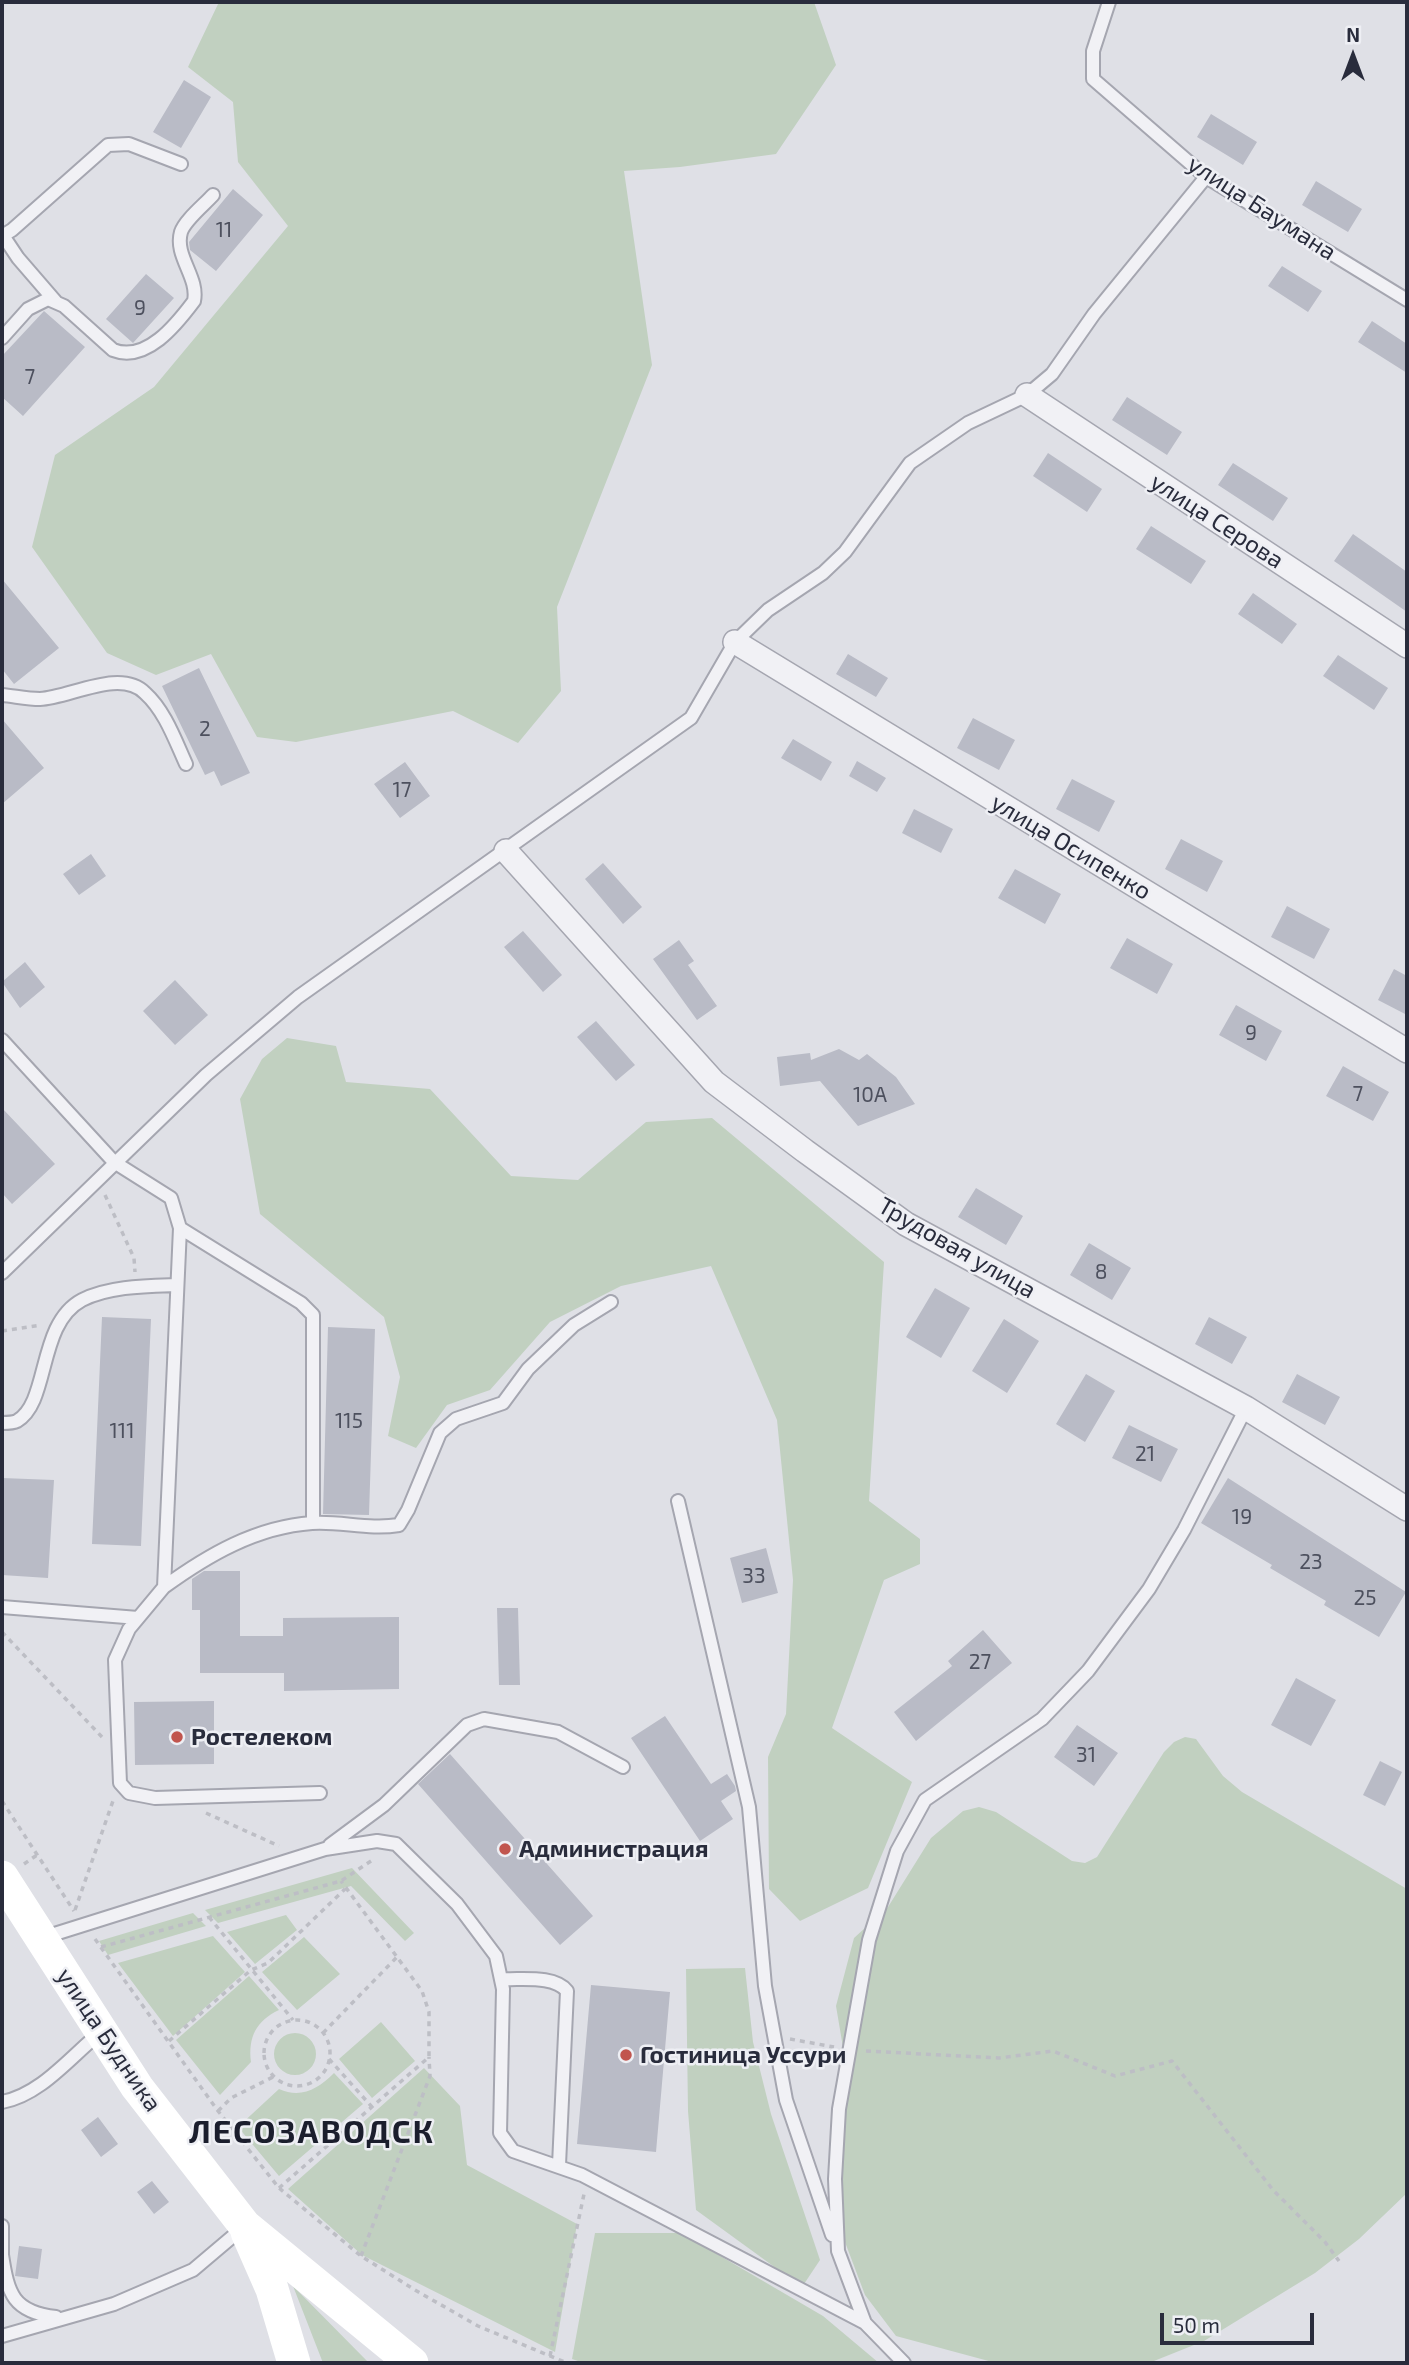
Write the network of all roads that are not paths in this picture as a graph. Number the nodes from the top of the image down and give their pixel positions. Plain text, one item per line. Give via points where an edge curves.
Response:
1 (1109, 2) edge
2 (181, 164) dead end
3 (1206, 177) junction
4 (213, 195) dead end
5 (2, 235) edge
6 (1407, 300) edge
7 (56, 302) junction
8 (2, 338) edge
9 (1027, 395) junction
10 (735, 642) junction
11 (1407, 646) edge
12 (2, 695) edge
13 (186, 764) dead end
14 (506, 851) junction
15 (2, 1040) edge
16 (1407, 1051) edge
17 (114, 1162) junction
18 (180, 1228) junction
19 (2, 1273) edge
20 (177, 1285) junction
21 (611, 1302) dead end
22 (1246, 1408) junction
23 (2, 1423) edge
24 (678, 1501) dead end
25 (1407, 1510) edge
26 (313, 1523) junction
27 (164, 1587) junction
28 (2, 1607) edge
29 (138, 1618) junction
30 (623, 1767) dead end
31 (320, 1793) dead end
32 (325, 1849) junction
33 (2, 1877) edge
34 (41, 1938) junction
35 (503, 1979) junction
36 (101, 2032) junction
37 (2, 2102) edge
38 (559, 2165) junction
39 (2, 2226) edge
40 (245, 2226) junction
41 (838, 2252) junction
42 (2, 2255) edge
43 (64, 2318) junction
44 (865, 2323) junction
45 (2, 2336) edge
46 (294, 2363) edge
47 (412, 2363) edge
48 (904, 2363) edge

1 - 3 lane, улица Баумана via 1093,51 1093,79
2 - 5 lane via 129,144 108,145
3 - 6 lane, улица Баумана
3 - 9 lane via 1094,314 1052,374
4 - 7 lane via 181,230 180,246 196,292 194,301 155,342 137,353 124,354
5 - 7 lane
7 - 8 lane via 37,303
9 - 10 lane via 968,423 910,463 845,552 823,573 768,610
9 - 11 street, улица Серова
10 - 14 lane via 691,718
10 - 16 street, улица Осипенко
12 - 13 lane via 41,699 125,683 144,691 165,719
14 - 17 lane via 298,997
14 - 22 street, Трудовая улица via 713,1082 906,1224
15 - 17 lane
17 - 18 lane via 171,1198
17 - 19 lane
18 - 20 lane
18 - 26 lane via 313,1315
20 - 23 lane via 109,1291 81,1301 58,1326 36,1394 24,1414 17,1421
20 - 27 lane
21 - 26 lane via 574,1325 527,1369 503,1403 456,1419 440,1433 399,1525
22 - 25 street, Трудовая улица
22 - 41 lane via 1149,1589 1088,1671 1042,1719 925,1800 897,1851 869,1940 839,2109 835,2179
24 - 41 lane via 748,1807 765,1986 786,2100
26 - 27 lane via 255,1536 208,1555
27 - 29 lane
28 - 29 lane
29 - 31 lane via 115,1660 120,1783 129,1793 172,1798
30 - 32 lane via 558,1732 484,1719 467,1725 384,1805
32 - 34 lane
32 - 35 lane via 377,1841 396,1844 482,1933
33 - 34 main road, улица Будника
34 - 36 main road, улица Будника
35 - 38 lane via 502,2140 513,2151
35 - 38 lane via 543,1980 562,1984 567,1991
36 - 37 lane via 52,2075 17,2099
36 - 40 main road, улица Будника via 137,2087
38 - 44 lane
39 - 42 lane
40 - 43 lane via 193,2270 114,2304
40 - 46 main road via 272,2289
40 - 47 main road, улица Будника
41 - 44 lane
42 - 43 lane via 10,2294 19,2304 38,2315
43 - 45 lane
44 - 48 lane

